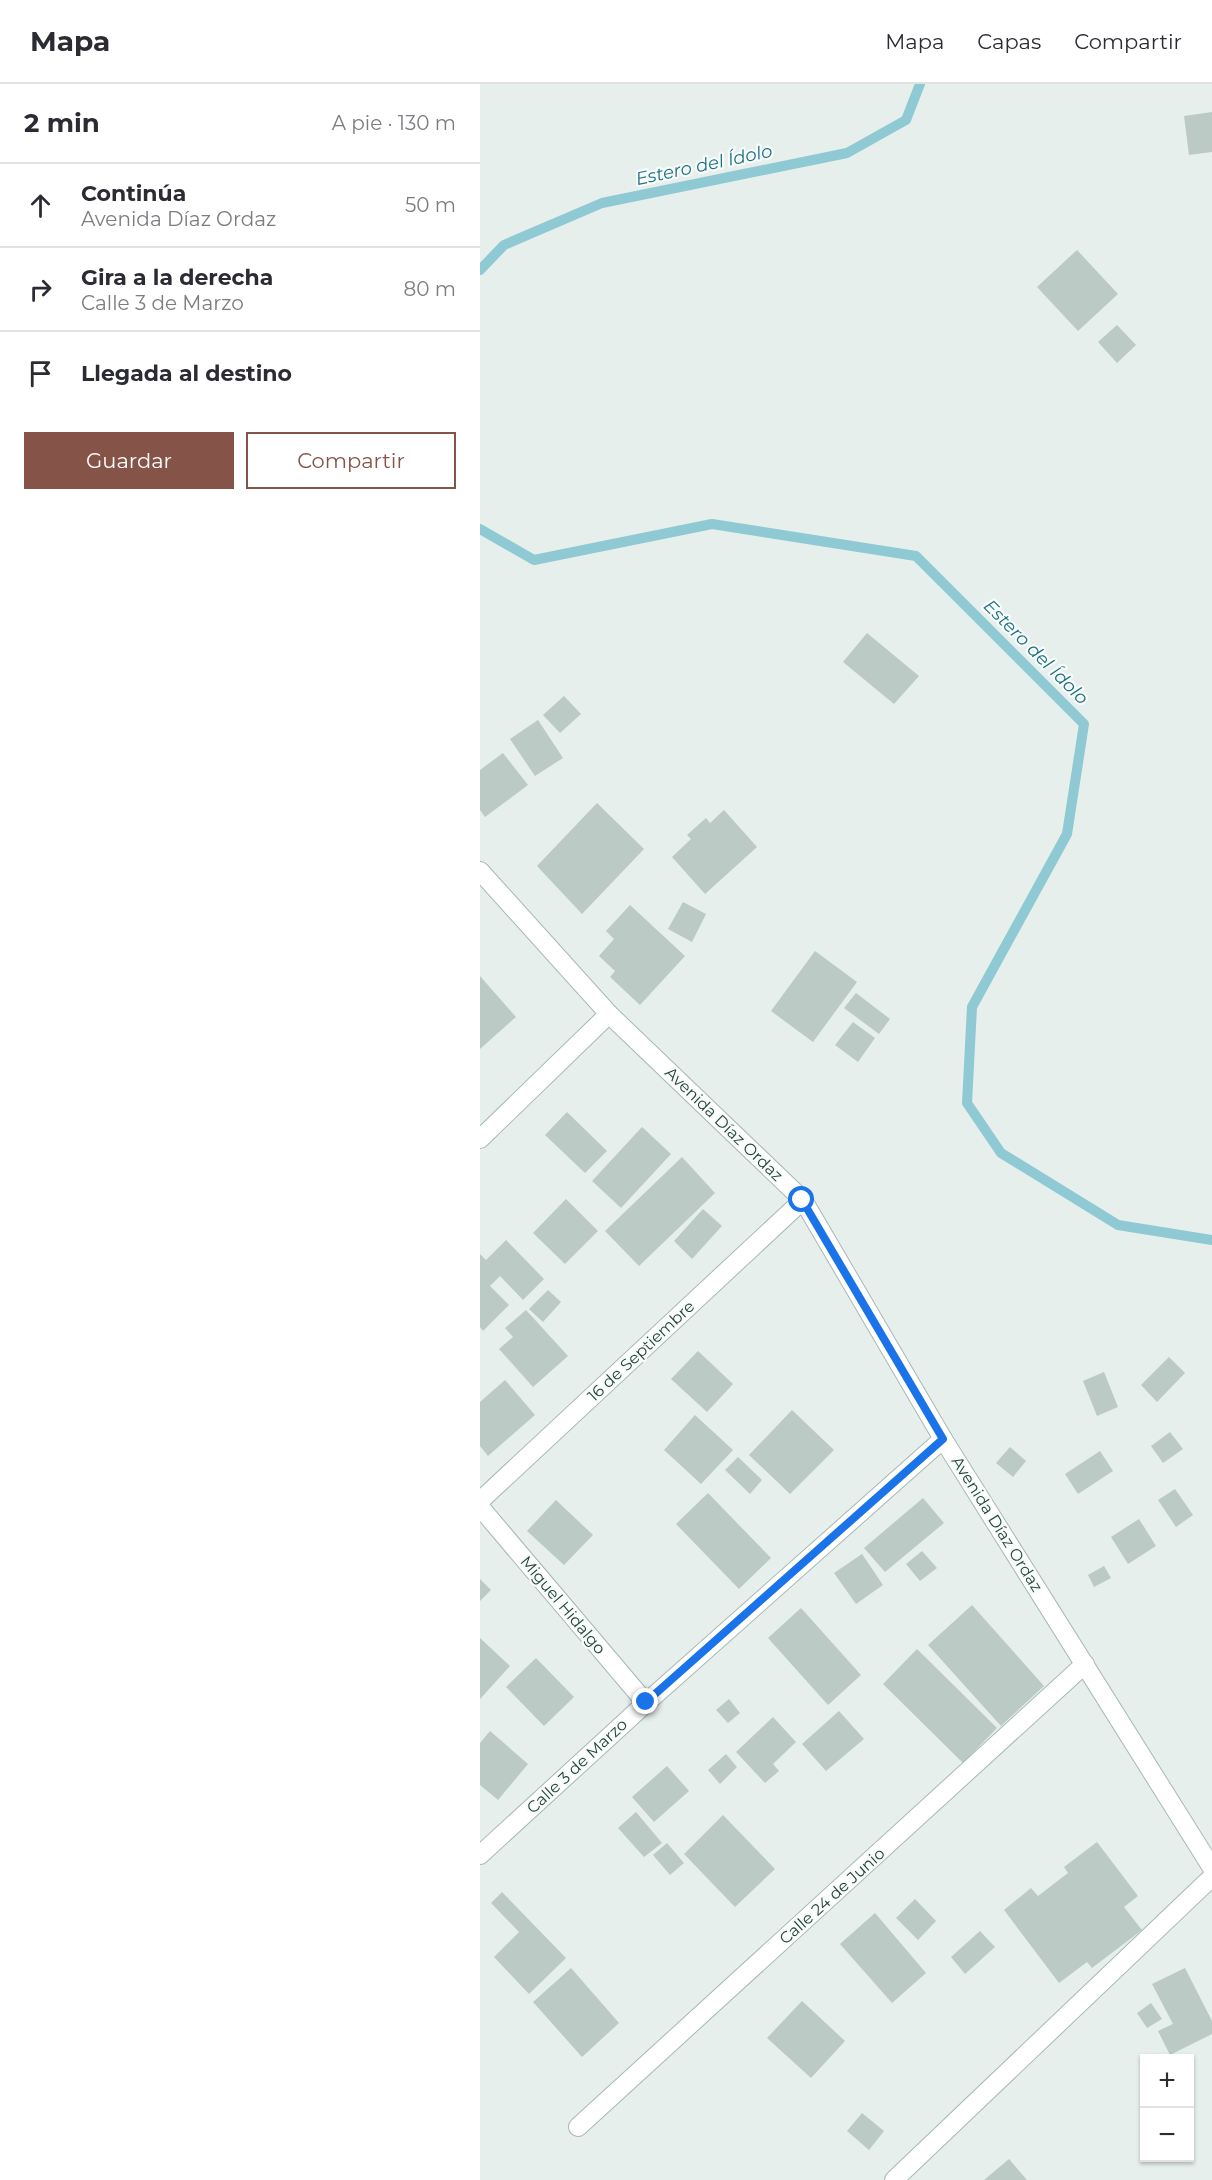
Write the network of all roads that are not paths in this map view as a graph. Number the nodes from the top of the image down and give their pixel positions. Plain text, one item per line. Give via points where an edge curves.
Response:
1 (480, 871) edge
2 (609, 1014) junction
3 (480, 1139) edge
4 (802, 1200) junction
5 (943, 1439) junction
6 (480, 1501) edge
7 (480, 1507) edge
8 (1085, 1664) junction
9 (646, 1702) junction
10 (480, 1855) edge
11 (1212, 1868) edge
12 (1212, 1877) edge
13 (578, 2127) dead end
14 (894, 2180) edge

1 - 2 street, Avenida Díaz Ordaz
2 - 3 street
2 - 4 street, Avenida Díaz Ordaz
4 - 5 street, Avenida Díaz Ordaz
4 - 6 street, 16 de Septiembre
5 - 8 street, Avenida Díaz Ordaz
5 - 9 street, Calle 3 de Marzo
7 - 9 street, Miguel Hidalgo
8 - 11 street, Avenida Díaz Ordaz
8 - 13 street, Calle 24 de Junio
9 - 10 street, Calle 3 de Marzo
12 - 14 street

